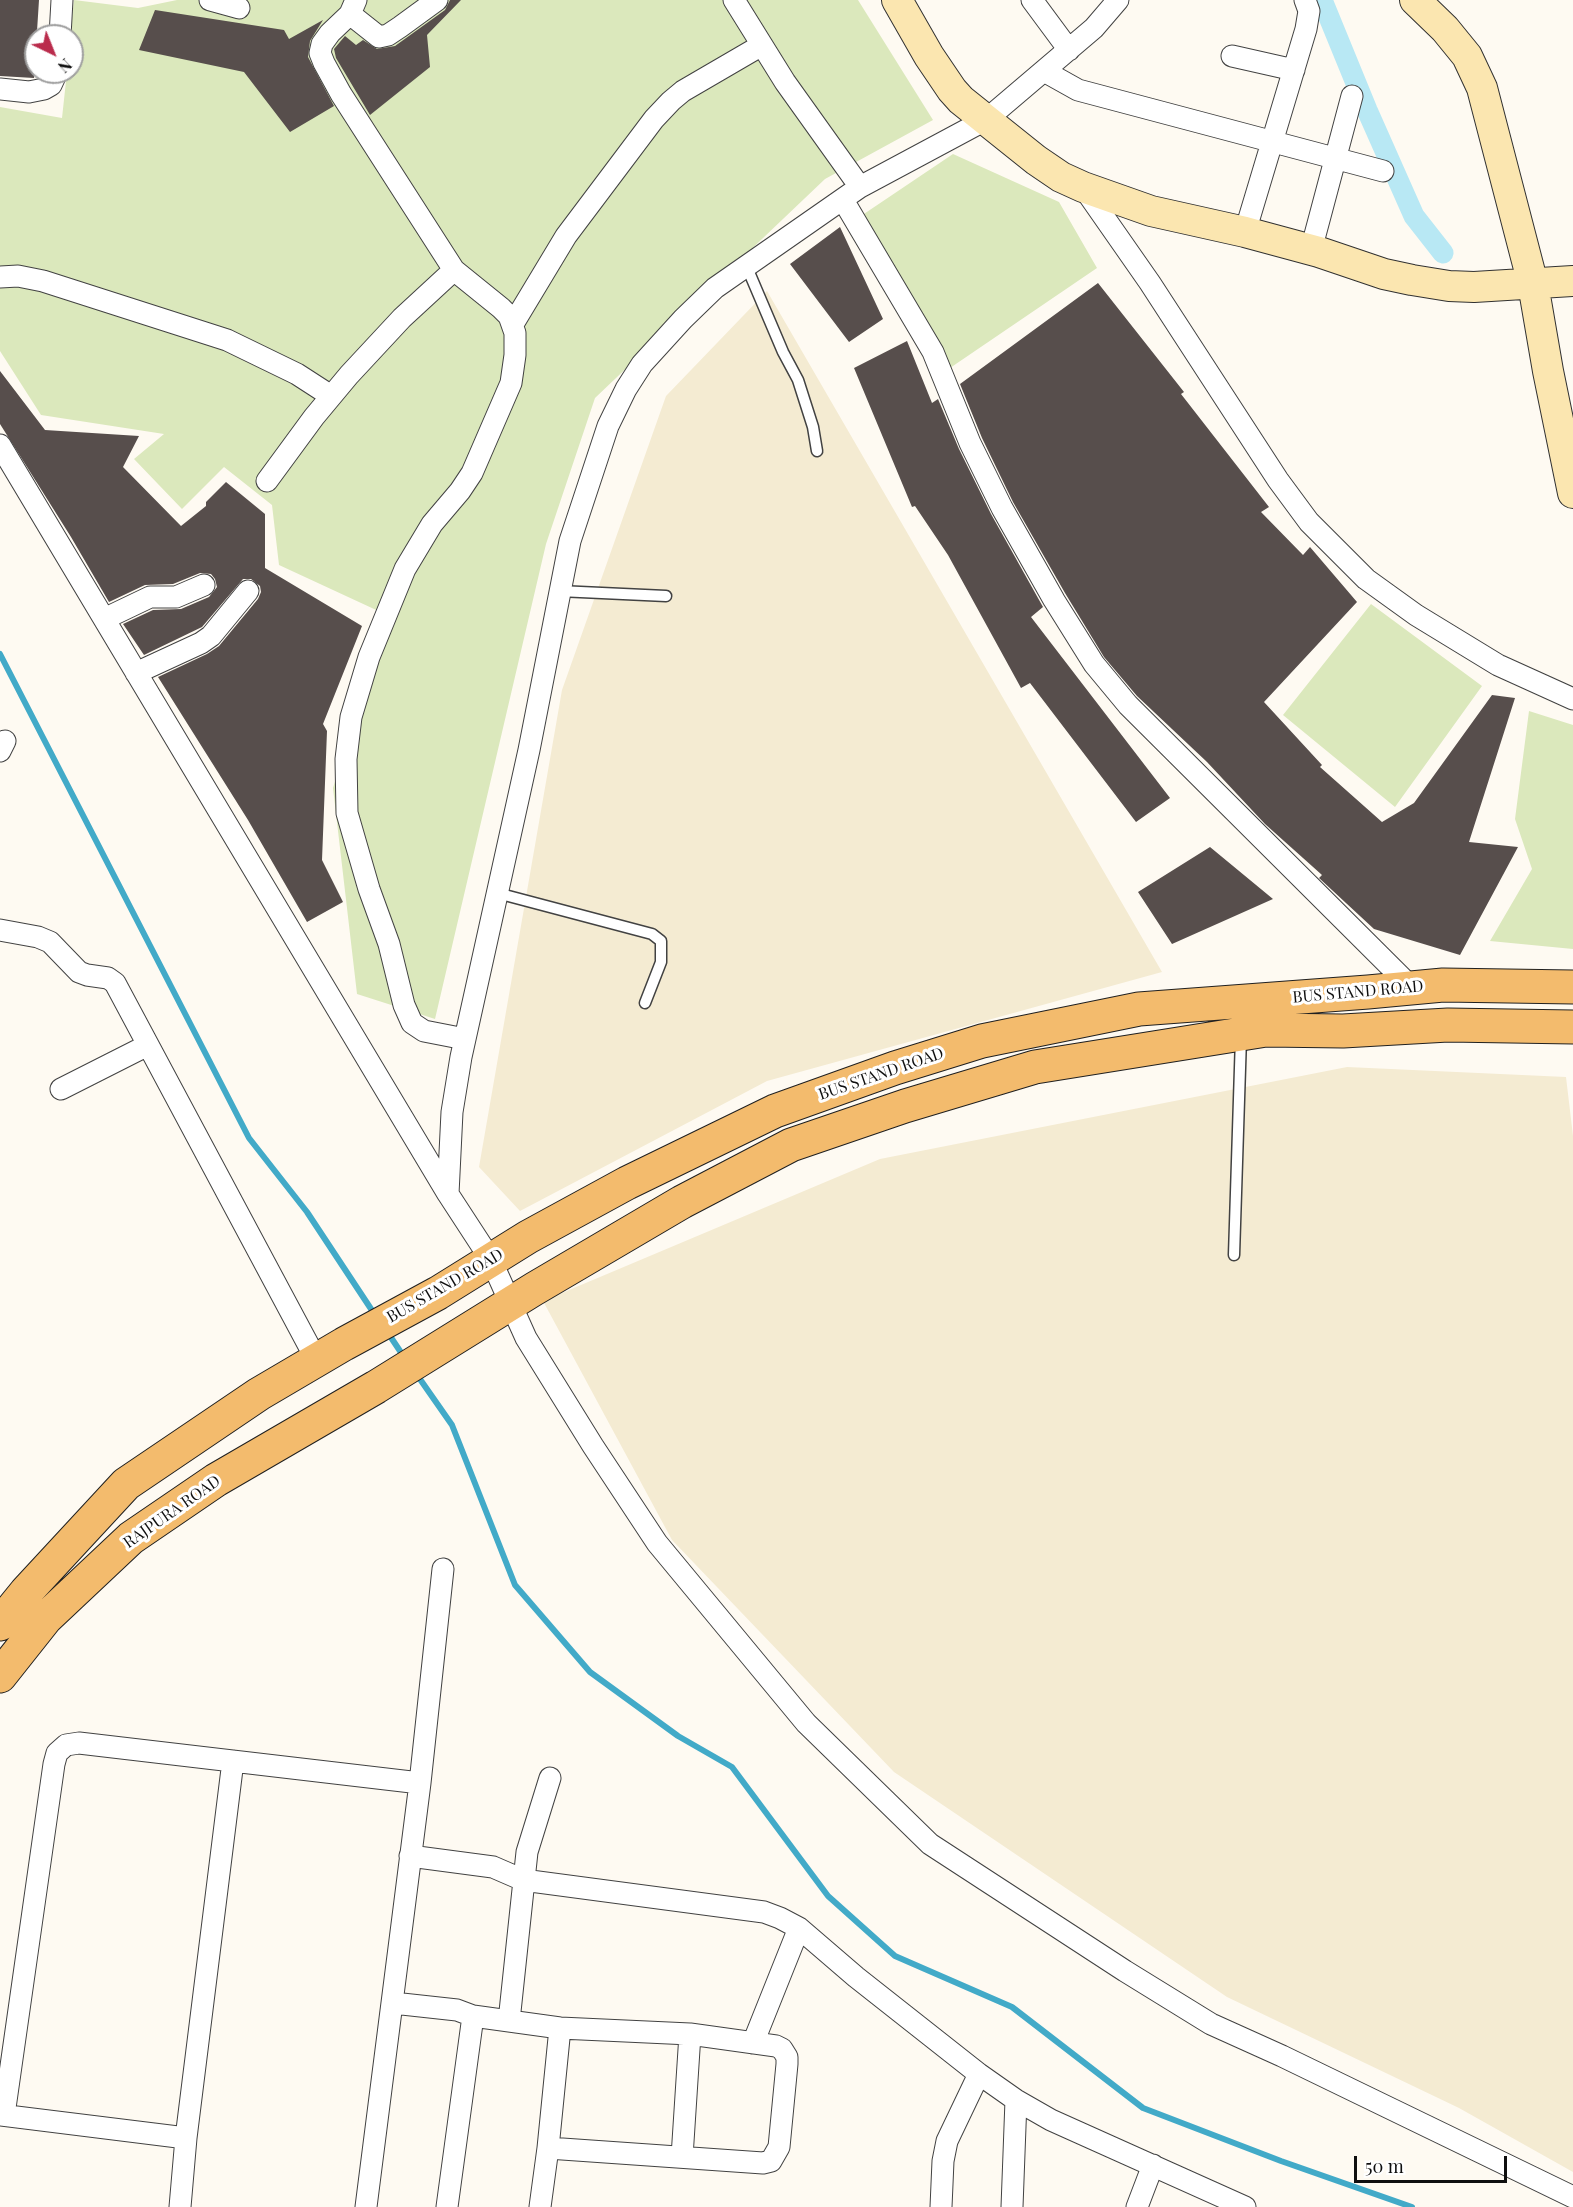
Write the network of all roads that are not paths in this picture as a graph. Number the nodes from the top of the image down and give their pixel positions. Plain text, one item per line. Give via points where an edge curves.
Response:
1 (62, 0) edge
2 (210, 0) edge
3 (437, 0) edge
4 (734, 0) edge
5 (897, 0) edge
6 (1032, 0) edge
7 (1118, 0) edge
8 (1305, 0) edge
9 (1415, 0) edge
10 (353, 7) edge
11 (239, 8) dead end
12 (61, 24) edge
13 (762, 45) junction
14 (1069, 50) junction
15 (1232, 56) dead end
16 (1294, 70) junction
17 (1044, 71) junction
18 (51, 84) edge
19 (0, 89) edge
20 (1352, 96) dead end
21 (987, 119) junction
22 (1273, 142) junction
23 (1335, 158) junction
24 (1383, 171) dead end
25 (860, 187) junction
26 (1083, 187) junction
27 (843, 200) junction
28 (1245, 232) junction
29 (1311, 250) junction
30 (746, 265) junction
31 (454, 270) junction
32 (0, 277) edge
33 (1573, 281) edge
34 (1533, 284) junction
35 (513, 324) junction
36 (331, 396) junction
37 (0, 445) edge
38 (817, 452) dead end
39 (1569, 454) edge
40 (267, 481) dead end
41 (1573, 493) edge
42 (204, 585) dead end
43 (248, 591) dead end
44 (559, 591) junction
45 (666, 597) dead end
46 (104, 619) junction
47 (136, 673) junction
48 (1573, 699) edge
49 (498, 893) junction
50 (0, 930) edge
51 (1573, 987) edge
52 (1412, 988) junction
53 (645, 1003) dead end
54 (1573, 1026) edge
55 (1241, 1034) junction
56 (465, 1039) junction
57 (148, 1045) junction
58 (61, 1089) dead end
59 (448, 1194) junction
60 (1234, 1255) dead end
61 (478, 1268) junction
62 (498, 1311) junction
63 (316, 1361) junction
64 (376, 1387) joint
65 (443, 1569) dead end
66 (0, 1624) edge
67 (0, 1676) edge
68 (232, 1761) junction
69 (550, 1778) dead end
70 (420, 1783) junction
71 (410, 1856) junction
72 (523, 1880) junction
73 (799, 1928) junction
74 (393, 2003) junction
75 (473, 2016) junction
76 (509, 2021) junction
77 (560, 2028) junction
78 (690, 2034) junction
79 (753, 2043) junction
80 (979, 2074) junction
81 (1016, 2100) junction
82 (2, 2115) edge
83 (186, 2138) junction
84 (548, 2148) junction
85 (682, 2157) junction
86 (1153, 2165) junction
87 (1573, 2197) edge
88 (180, 2207) edge
89 (366, 2207) edge
90 (447, 2207) edge
91 (540, 2207) edge
92 (941, 2207) edge
93 (1012, 2207) edge
94 (1137, 2207) edge
95 (1245, 2207) edge

1 - 12 street
2 - 11 street
3 - 10 street via 388,35 379,37
4 - 13 street
5 - 21 street via 952,90
6 - 14 street
7 - 14 street
8 - 16 street via 1309,11
9 - 34 street via 1467,56 1482,88
10 - 31 street via 322,44 320,53 347,103
13 - 25 street
13 - 35 street via 670,101 566,236
14 - 17 street
15 - 16 street
16 - 22 street
17 - 21 street
17 - 22 street via 1078,90
18 - 19 street via 28,92
20 - 23 street
21 - 25 street
21 - 26 street via 1036,160
22 - 23 street
22 - 28 street
23 - 24 street
23 - 29 street
25 - 27 street
26 - 28 street via 1151,211
26 - 48 street via 1309,522 1366,579 1416,615 1498,665
27 - 30 street
27 - 52 street via 933,352 1002,508 1094,664 1134,711
28 - 29 street
29 - 34 street via 1384,274 1449,286
30 - 38 lane via 798,380
30 - 44 street via 683,319 642,364 626,389 608,426 570,541
31 - 35 street via 501,308
31 - 36 street via 402,318
32 - 36 street via 43,281 227,340
33 - 34 street
34 - 39 street via 1548,371
35 - 56 street via 515,355 511,383 472,473 432,524 405,569 369,657 351,717 346,759 347,813 411,1023 424,1031
36 - 40 street
37 - 46 street
39 - 41 street
42 - 46 street via 176,597 150,597
43 - 47 street via 211,636
44 - 45 lane
44 - 49 street
46 - 47 street
47 - 59 street
49 - 53 lane via 652,934 661,941 661,962
49 - 56 street
50 - 57 street via 50,942 79,972 108,978
51 - 52 main road, BUS STAND ROAD
52 - 61 main road, BUS STAND ROAD via 1139,1009 982,1041 775,1111 627,1183 528,1236
54 - 55 main road, BUS STAND ROAD via 1448,1025
55 - 60 lane
55 - 62 main road, BUS STAND ROAD via 1035,1067 791,1145 682,1202
56 - 59 street via 452,1112
57 - 58 street
57 - 63 street
59 - 61 street
61 - 62 street
61 - 63 main road, BUS STAND ROAD
62 - 64 main road, BUS STAND ROAD
62 - 87 street via 526,1338 657,1543 806,1723 930,1844 1211,2024
63 - 66 main road, BUS STAND ROAD via 259,1394 126,1484
64 - 67 main road, RAJPURA ROAD via 216,1480 131,1538 46,1618
65 - 70 street
68 - 70 street
68 - 82 street via 79,1743 66,1745 57,1753
68 - 83 street
69 - 72 street via 527,1852
70 - 71 street
71 - 72 street via 493,1867
71 - 74 street
72 - 73 street via 764,1912
72 - 76 street
73 - 79 street
73 - 80 street
74 - 75 street via 457,2010
74 - 89 street
75 - 76 street
75 - 90 street
76 - 77 street
77 - 78 street
77 - 84 street
78 - 79 street
78 - 85 street
79 - 85 street via 776,2046 787,2057 775,2156 764,2163
80 - 81 street
80 - 92 street via 947,2141
81 - 86 street via 1051,2120
81 - 93 street
82 - 83 street
83 - 88 street
84 - 85 street
84 - 91 street
86 - 94 street
86 - 95 street

